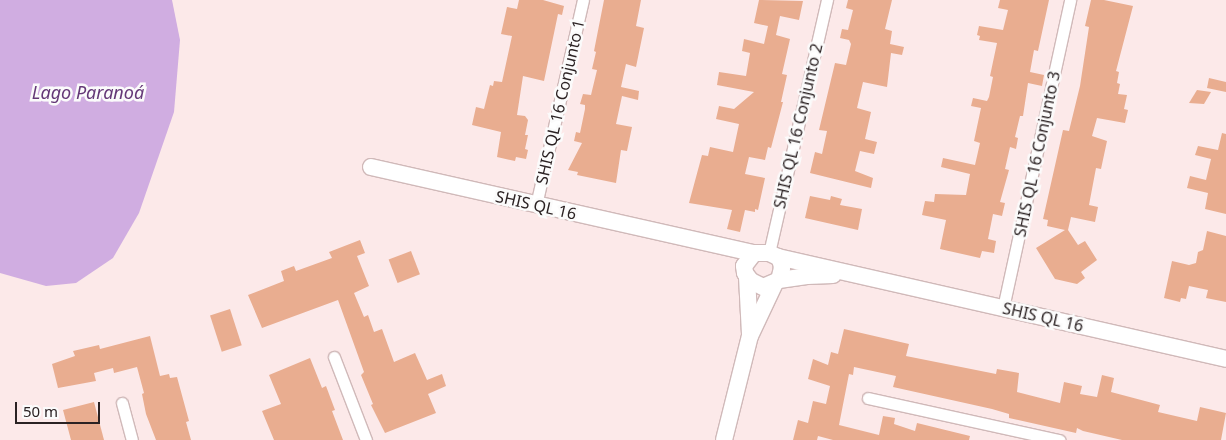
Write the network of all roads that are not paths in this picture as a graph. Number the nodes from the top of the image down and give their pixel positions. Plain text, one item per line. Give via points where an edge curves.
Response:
1 (584, 0) edge
2 (827, 0) edge
3 (1070, 0) edge
4 (372, 167) dead end
5 (536, 205) junction
6 (702, 241) junction
7 (767, 254) junction
8 (746, 273) junction
9 (860, 276) junction
10 (777, 282) junction
11 (1003, 308) junction
12 (750, 336) junction
13 (334, 357) dead end
14 (1226, 358) edge
15 (868, 398) dead end
16 (122, 403) dead end
17 (132, 440) edge
18 (366, 440) edge
19 (724, 440) edge
20 (1059, 440) edge

1 - 5 street, SHIS QL 16 Conjunto 1
2 - 7 street, SHIS QL 16 Conjunto 2
3 - 11 street, SHIS QL 16 Conjunto 3
4 - 5 street, SHIS QL 16
5 - 6 street, SHIS QL 16
6 - 7 street, SHIS QL 16
6 - 8 street, SHIS QL 16
7 - 8 street via 748,258
7 - 9 street, SHIS QL 16
7 - 10 street via 782,268
8 - 10 street via 758,286
8 - 12 street
9 - 10 street, SHIS QL 16 via 818,275
9 - 11 street, SHIS QL 16
10 - 12 street
11 - 14 street, SHIS QL 16
12 - 19 street
13 - 18 street
15 - 20 street
16 - 17 street

